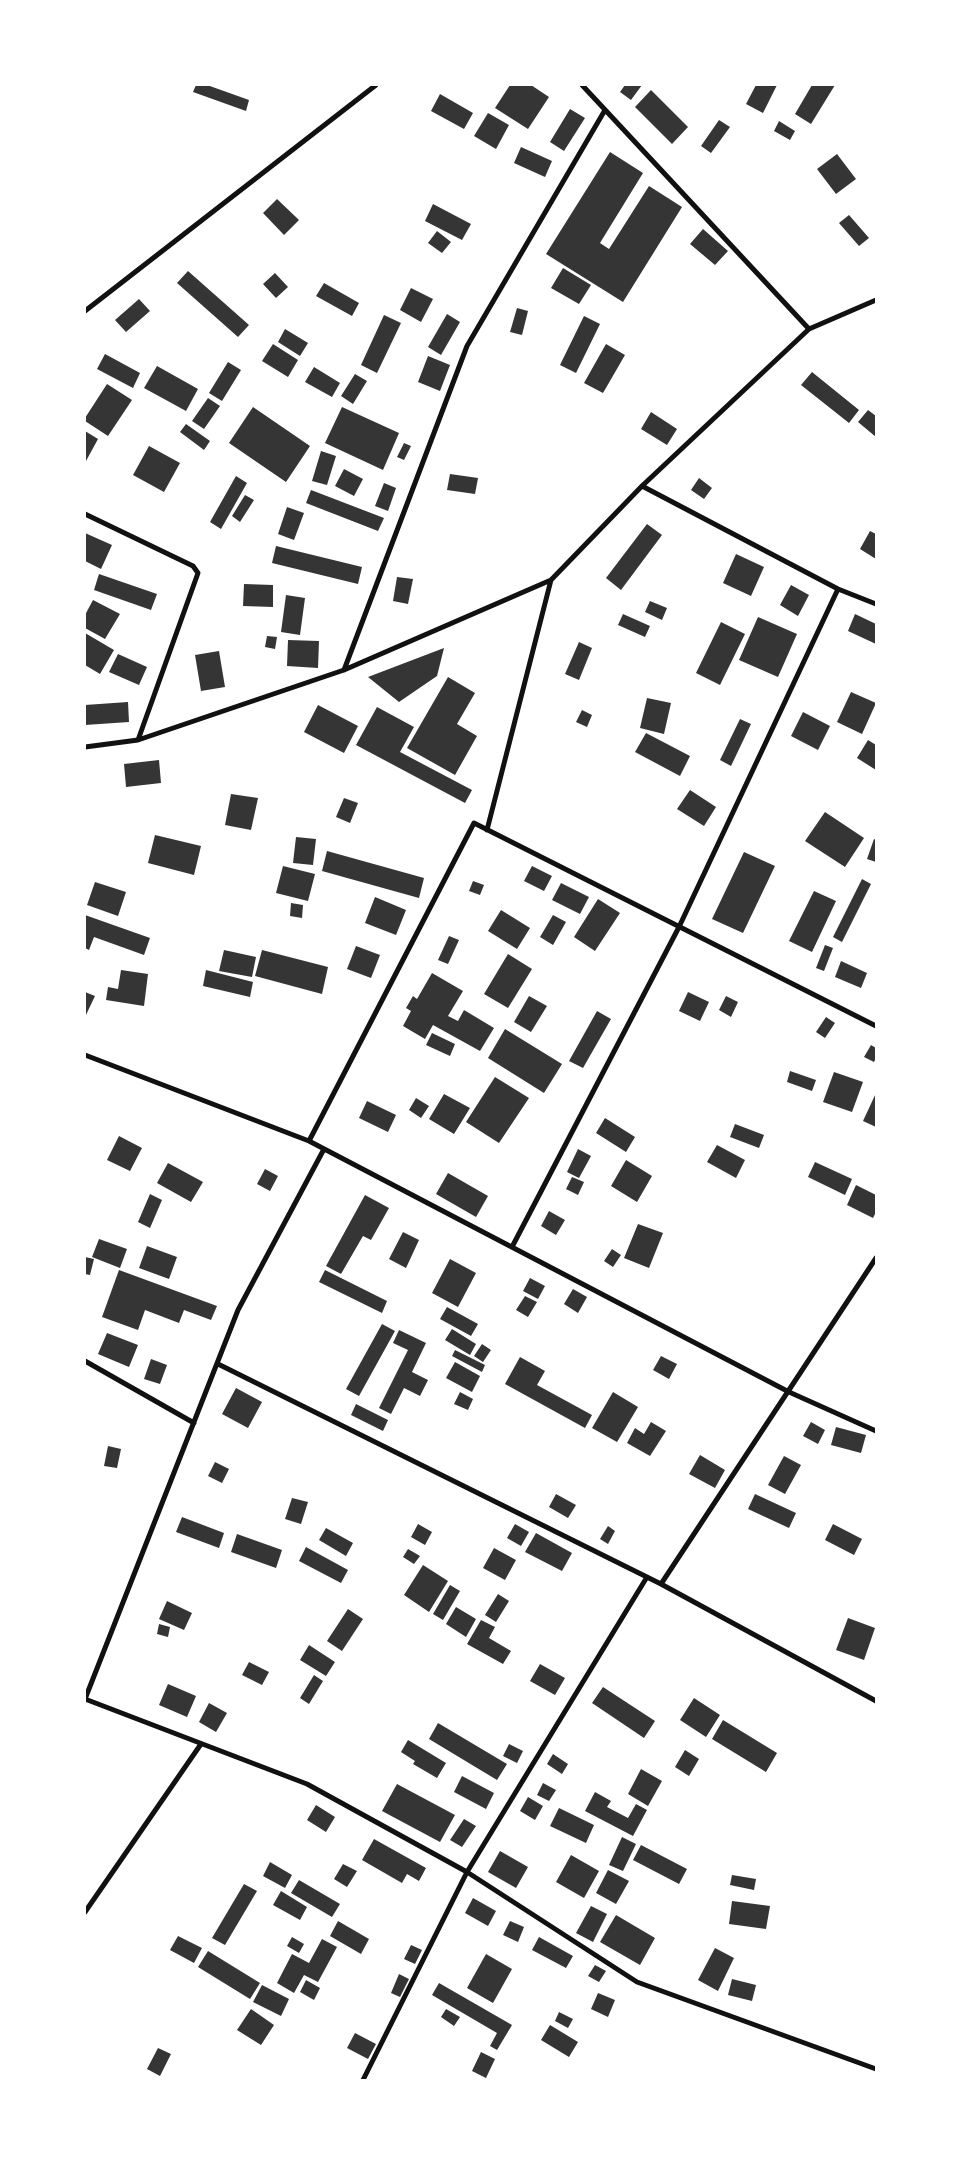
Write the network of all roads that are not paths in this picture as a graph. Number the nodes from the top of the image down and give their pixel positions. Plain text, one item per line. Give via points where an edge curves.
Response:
1 (376, 85) edge
2 (582, 85) edge
3 (605, 110) junction
4 (876, 300) edge
5 (85, 311) edge
6 (809, 329) junction
7 (642, 486) junction
8 (85, 514) edge
9 (551, 580) junction
10 (838, 589) junction
11 (876, 604) edge
12 (344, 670) junction
13 (138, 740) junction
14 (85, 748) edge
15 (487, 830) junction
16 (679, 927) junction
17 (876, 1026) edge
18 (85, 1055) edge
19 (309, 1141) junction
20 (324, 1150) junction
21 (512, 1247) junction
22 (876, 1258) edge
23 (85, 1361) edge
24 (218, 1364) junction
25 (789, 1392) junction
26 (194, 1424) junction
27 (876, 1431) edge
28 (646, 1577) junction
29 (661, 1584) junction
30 (876, 1701) edge
31 (201, 1744) junction
32 (467, 1872) junction
33 (85, 1912) edge
34 (876, 2069) edge
35 (363, 2080) edge

1 - 5 street
2 - 3 street
3 - 6 street
3 - 12 street via 467,346
4 - 6 street
6 - 7 street
7 - 9 street
7 - 10 street
8 - 13 street via 193,566 198,573
9 - 12 street
9 - 15 street
10 - 11 street
10 - 16 street
12 - 13 street
13 - 14 street
15 - 16 street
15 - 19 street via 474,823
16 - 17 street
16 - 21 street
18 - 19 street
19 - 20 street
20 - 21 street
20 - 24 street via 238,1310
21 - 25 street
22 - 25 street
23 - 26 street
24 - 26 street
24 - 28 street
25 - 27 street
25 - 29 street
26 - 31 street via 85,1700
28 - 29 street
28 - 32 street
29 - 30 street
31 - 32 street via 307,1784
31 - 33 street
32 - 34 street via 638,1982
32 - 35 street

